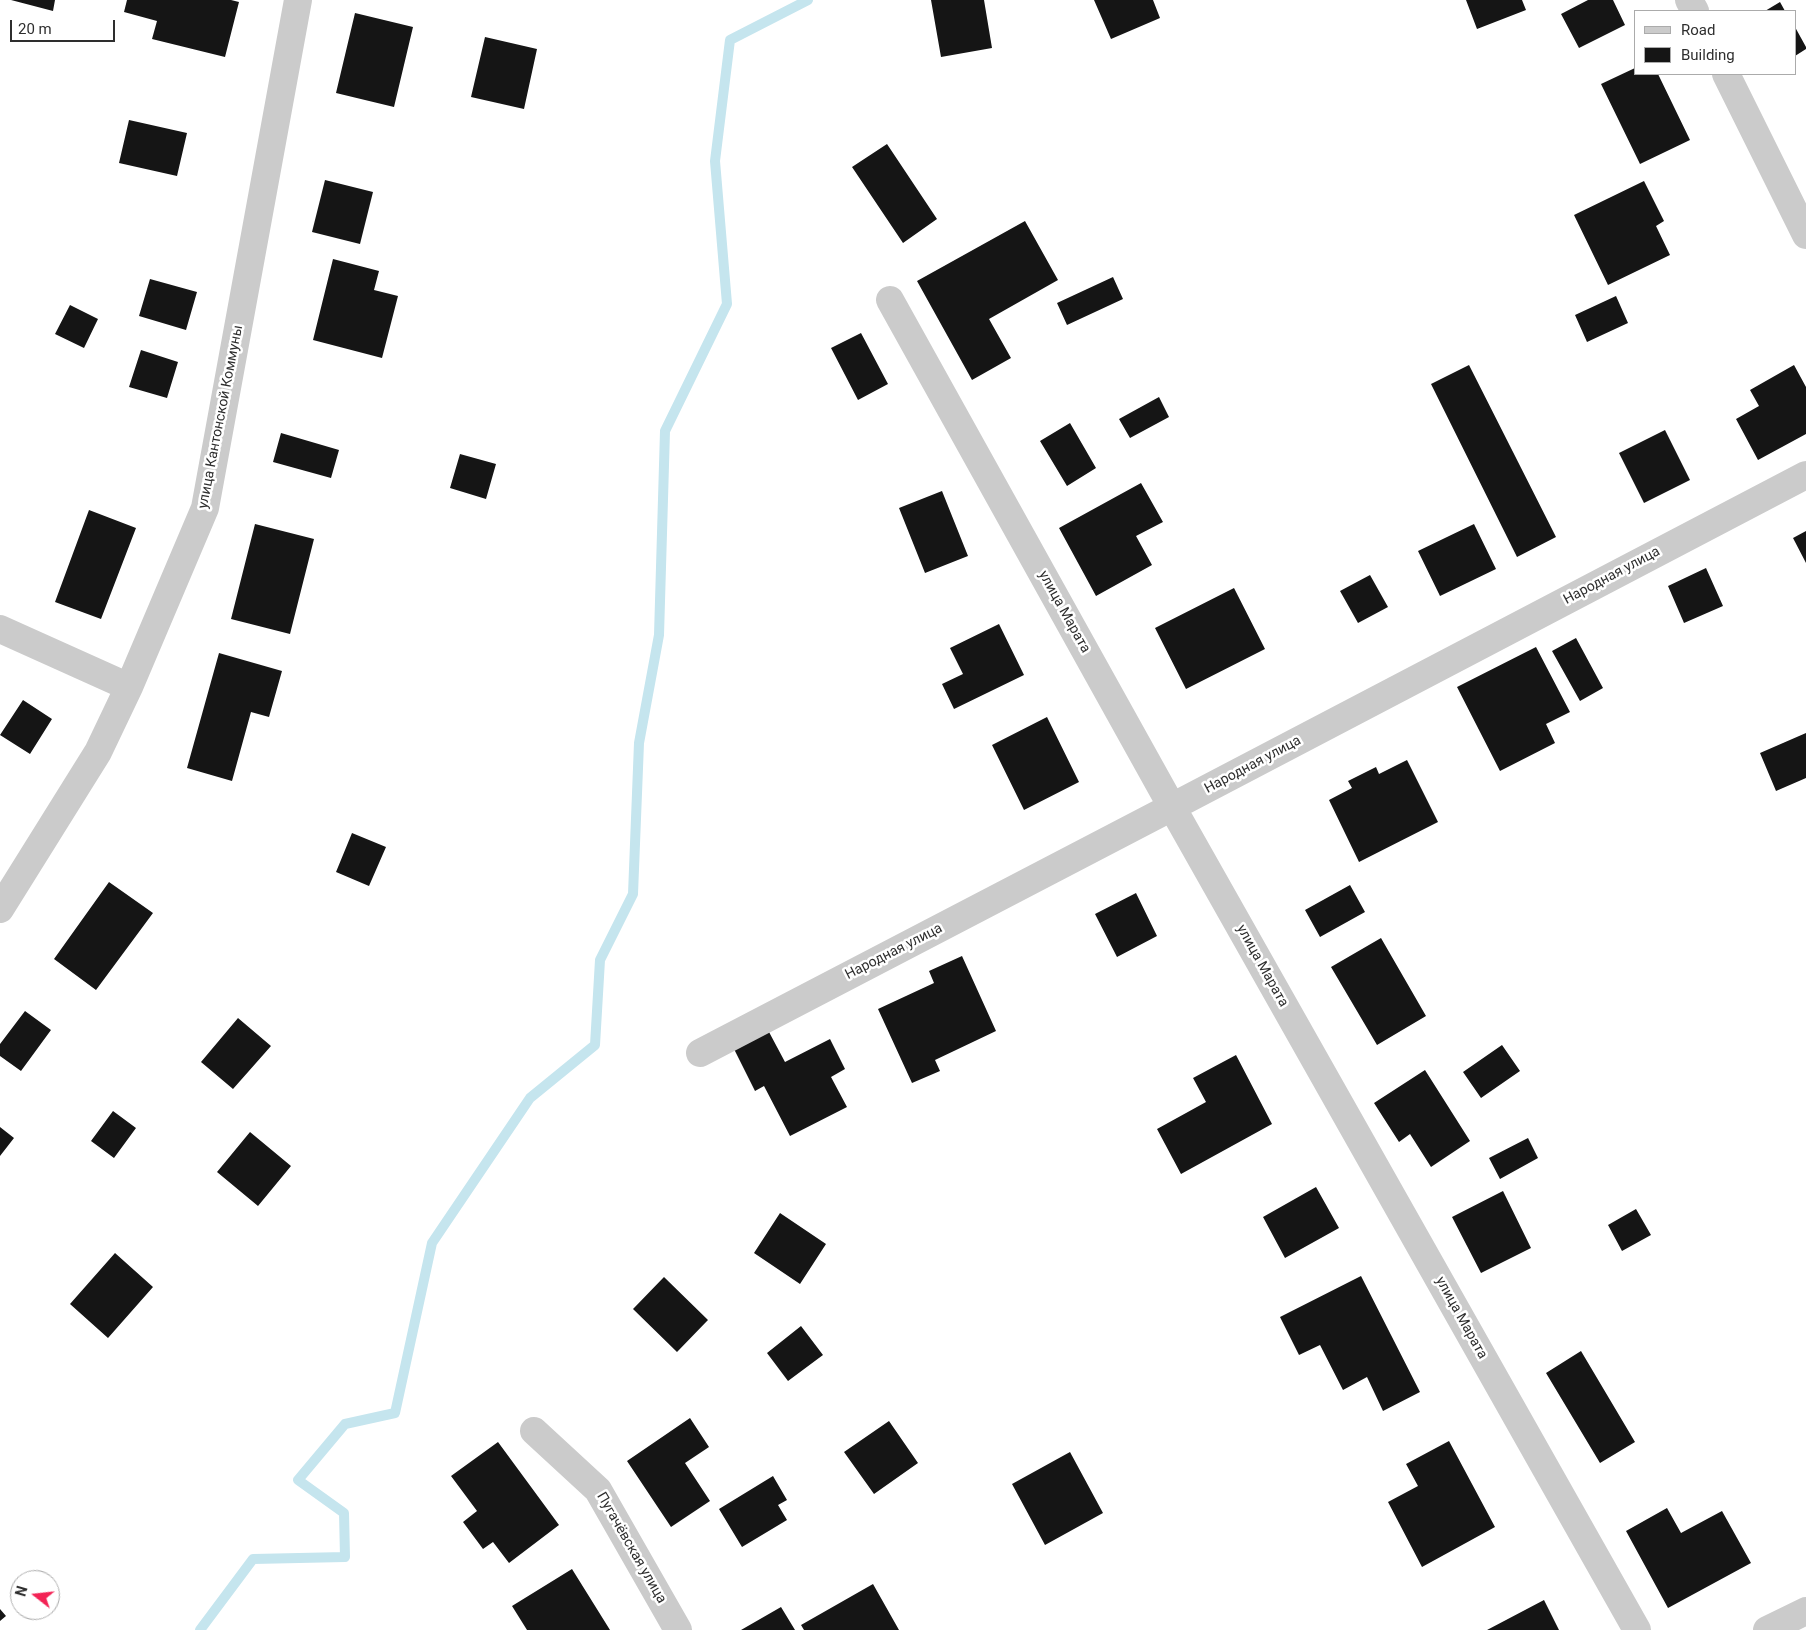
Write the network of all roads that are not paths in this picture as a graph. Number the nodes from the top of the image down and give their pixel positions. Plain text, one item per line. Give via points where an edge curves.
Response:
1 (298, 0) edge
2 (1726, 75) edge
3 (1806, 235) edge
4 (890, 300) dead end
5 (1806, 475) edge
6 (0, 629) edge
7 (129, 687) junction
8 (1172, 807) junction
9 (0, 909) edge
10 (700, 1053) dead end
11 (534, 1431) dead end
12 (1806, 1611) edge
13 (678, 1630) edge
14 (1637, 1630) edge
15 (1767, 1630) edge

1 - 7 street, улица Кантонской Коммуны via 205,508
2 - 3 street
4 - 8 street, улица Марата
5 - 8 street, Народная улица
6 - 7 street
7 - 9 street, улица Кантонской Коммуны via 98,752
8 - 10 street, Народная улица
8 - 14 street, улица Марата
11 - 13 street, Пугачёвская улица via 598,1490
12 - 15 street

